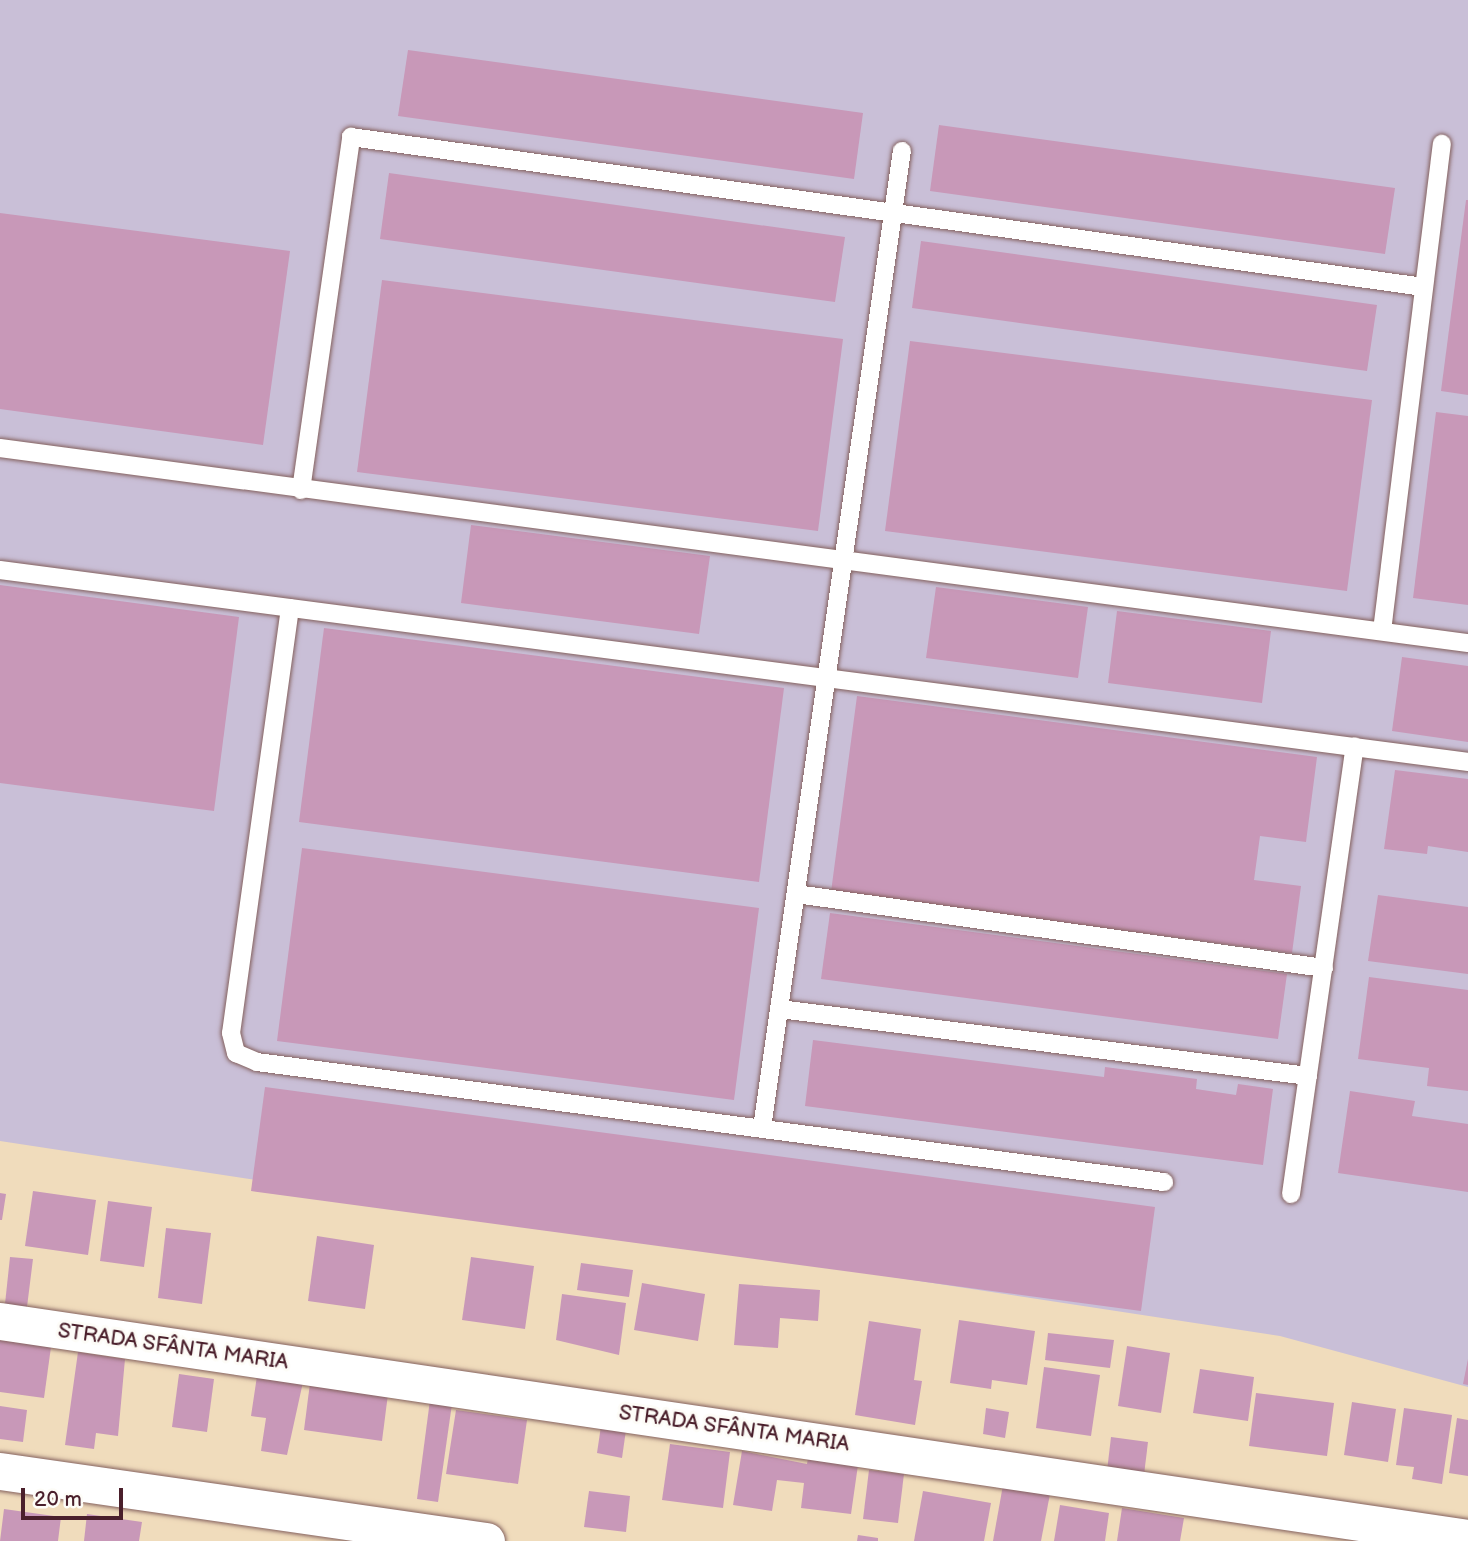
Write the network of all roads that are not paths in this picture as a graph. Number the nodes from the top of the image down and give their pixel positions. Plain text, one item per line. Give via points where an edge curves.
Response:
1 (1442, 144) dead end
2 (902, 151) dead end
3 (893, 213) junction
4 (1424, 287) junction
5 (0, 448) edge
6 (301, 490) junction
7 (844, 558) junction
8 (0, 570) edge
9 (290, 608) junction
10 (1382, 631) junction
11 (1468, 643) edge
12 (827, 678) junction
13 (1355, 747) junction
14 (1468, 762) edge
15 (796, 894) junction
16 (1324, 968) junction
17 (780, 1009) junction
18 (1308, 1076) junction
19 (762, 1128) junction
20 (1164, 1182) dead end
21 (1291, 1194) dead end
22 (0, 1321) edge
23 (0, 1471) edge
24 (1468, 1538) edge
25 (486, 1541) edge

1 - 4 lane
2 - 3 lane
3 - 4 lane
3 - 6 lane via 351,137
3 - 7 lane
4 - 10 lane
5 - 6 lane
6 - 7 lane
7 - 10 lane
7 - 12 lane
8 - 9 lane
9 - 12 lane
9 - 19 lane via 231,1033 236,1053 257,1062
10 - 11 lane
12 - 13 lane
12 - 15 lane
13 - 14 lane
13 - 16 lane
15 - 16 lane
15 - 17 lane
16 - 18 lane
17 - 18 lane
17 - 19 lane
18 - 21 lane
19 - 20 lane
22 - 24 street, STRADA SFÂNTA MARIA
23 - 25 street

